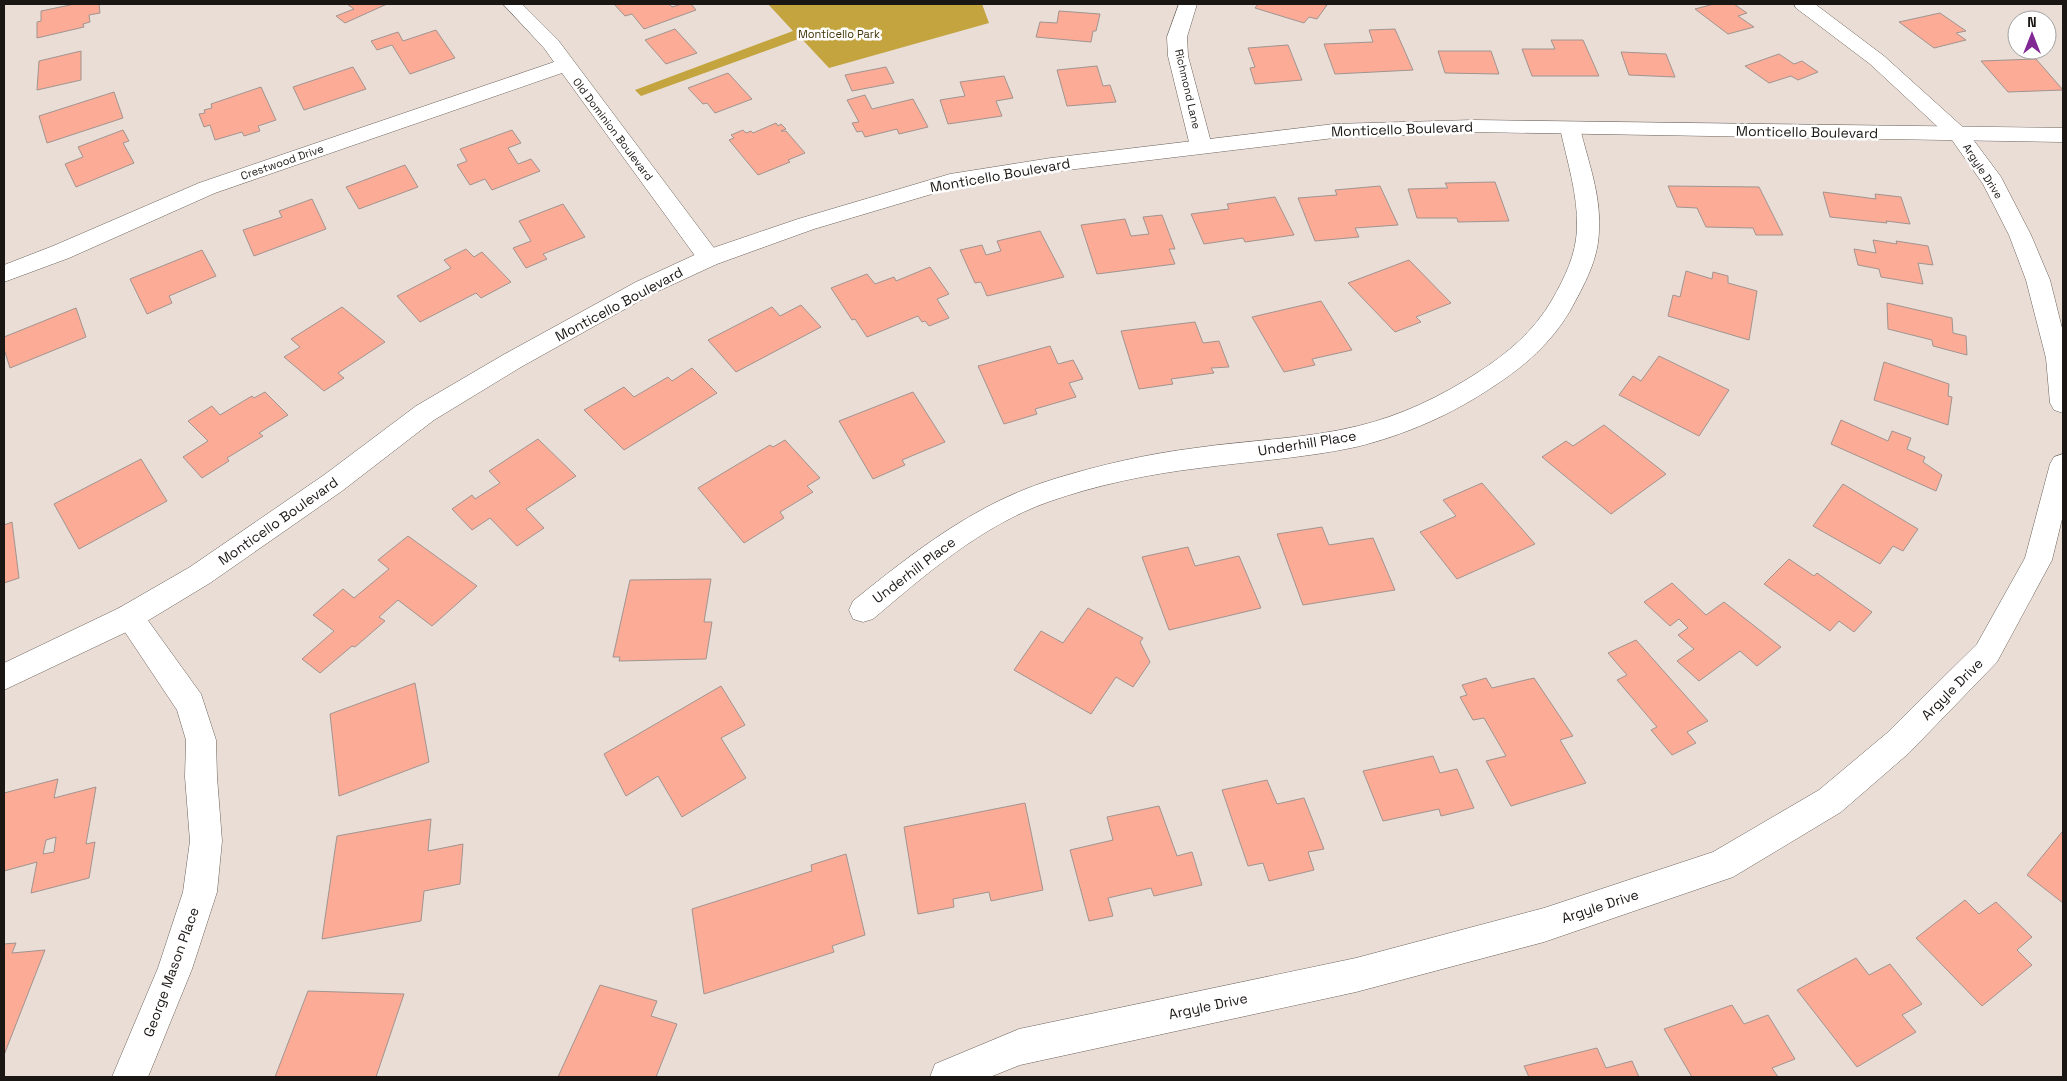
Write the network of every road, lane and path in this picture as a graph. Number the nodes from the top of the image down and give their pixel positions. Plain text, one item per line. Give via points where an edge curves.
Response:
1 (512, 4) edge
2 (1188, 4) edge
3 (1803, 4) edge
4 (565, 65) junction
5 (1570, 128) junction
6 (1959, 135) junction
7 (2063, 135) edge
8 (1201, 146) junction
9 (709, 258) junction
10 (7, 267) edge
11 (2063, 403) edge
12 (2063, 464) edge
13 (863, 610) dead end
14 (129, 617) junction
15 (4, 677) edge
16 (130, 1077) edge
17 (948, 1077) edge

1 - 4 street, Old Dominion Boulevard via 551,44
2 - 8 street, Richmond Lane via 1177,37 1178,56
3 - 6 street, Argyle Drive via 1877,60
4 - 9 street, Old Dominion Boulevard
4 - 10 street, Crestwood Drive via 207,188 61,252
5 - 6 street, Monticello Boulevard
5 - 8 street, Monticello Boulevard via 1474,126 1334,131
5 - 13 street, Underhill Place via 1588,205 1588,242 1579,273 1549,328 1484,382 1462,396 1409,419 1358,436 1174,461 1105,475 1036,496 990,518 938,550
6 - 7 street, Monticello Boulevard
6 - 11 street, Argyle Drive via 1993,182 2038,280 2058,358
8 - 9 street, Monticello Boulevard via 950,181 848,210
9 - 14 street, Monticello Boulevard via 644,288 425,413 333,483 216,564
12 - 17 street, Argyle Drive via 2038,560 1987,653 1898,743 1830,801 1721,866 1544,925 1356,975 1019,1047
14 - 15 street, Monticello Boulevard
14 - 16 street, George Mason Place via 190,704 201,740 206,841 200,892 175,968

